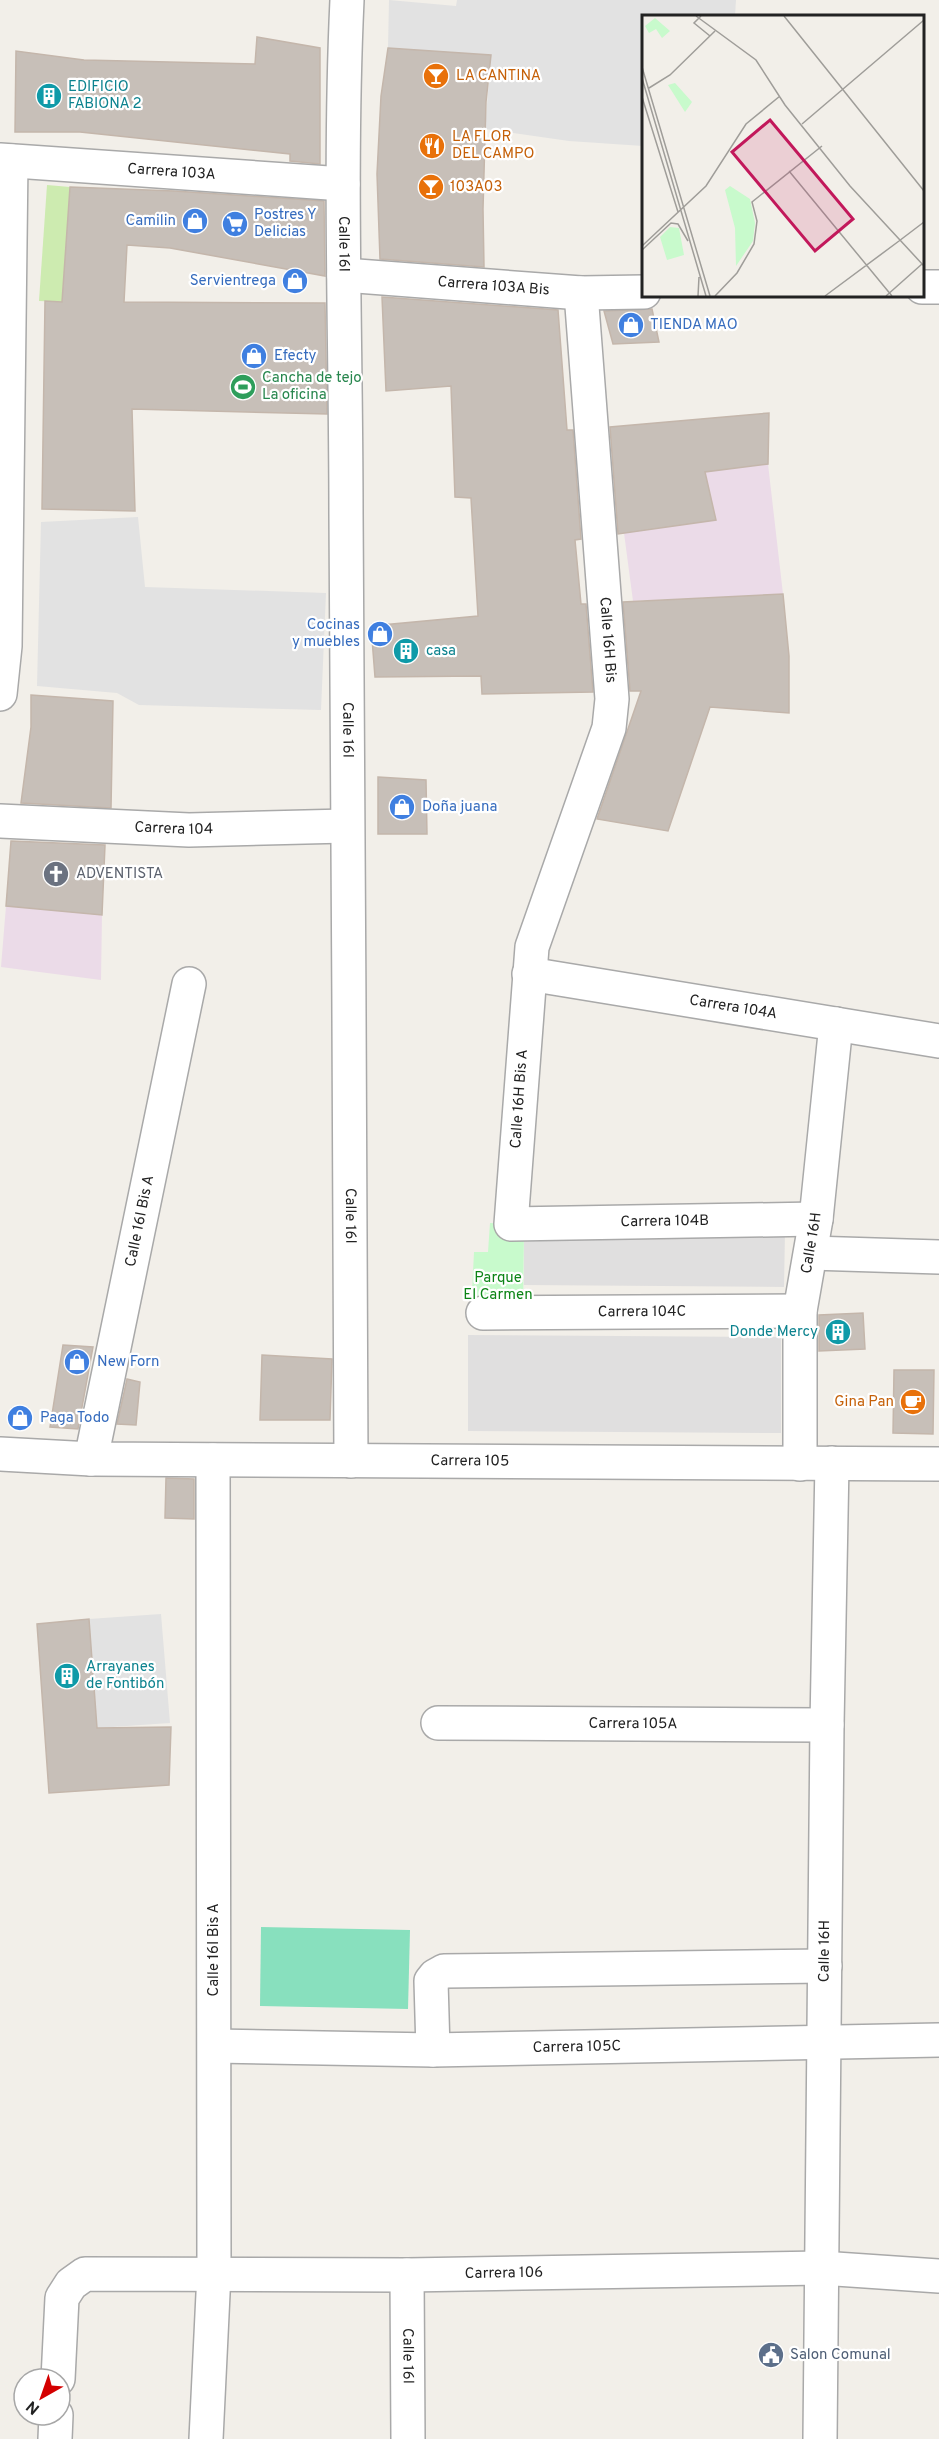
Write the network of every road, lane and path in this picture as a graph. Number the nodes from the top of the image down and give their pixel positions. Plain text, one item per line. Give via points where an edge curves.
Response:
1 (346, 0) edge
2 (6, 160) edge
3 (343, 184) junction
4 (344, 275) junction
5 (642, 292) edge
6 (581, 293) junction
7 (0, 694) edge
8 (0, 821) edge
9 (346, 826) junction
10 (529, 975) junction
11 (189, 984) dead end
12 (836, 1024) junction
13 (939, 1041) edge
14 (816, 1219) junction
15 (510, 1224) joint
16 (811, 1253) junction
17 (939, 1257) edge
18 (800, 1311) junction
19 (483, 1313) dead end
20 (0, 1454) edge
21 (91, 1459) junction
22 (213, 1460) junction
23 (351, 1461) junction
24 (816, 1464) junction
25 (939, 1464) edge
26 (438, 1723) dead end
27 (827, 1725) junction
28 (825, 1966) junction
29 (939, 2040) edge
30 (825, 2041) junction
31 (214, 2046) junction
32 (433, 2050) junction
33 (821, 2268) junction
34 (214, 2273) junction
35 (407, 2275) junction
36 (939, 2277) edge
37 (59, 2367) edge
38 (408, 2438) edge
39 (206, 2439) edge
40 (820, 2439) edge

1 - 3 street, Calle 16I
2 - 3 street, Carrera 103A
2 - 7 street via 6,646
3 - 4 street, Calle 16I
4 - 6 street, Carrera 103A Bis
4 - 9 street, Calle 16I
5 - 6 street, Carrera 103A Bis
6 - 10 street, Calle 16H Bis via 612,699 609,728 532,946
8 - 9 street, Carrera 104 via 189,830
9 - 23 street, Calle 16I
10 - 12 street, Carrera 104A
10 - 15 street, Calle 16H Bis A
11 - 21 street, Calle 16I Bis A
12 - 13 street, Carrera 104A
12 - 14 street, Calle 16H
14 - 15 street, Carrera 104B
14 - 16 street, Calle 16H
16 - 17 street
16 - 18 street, Calle 16H
18 - 19 street, Carrera 104C
18 - 24 street, Calle 16H
20 - 21 street, Carrera 105
21 - 22 street, Carrera 105
22 - 23 street, Carrera 105
22 - 31 street, Calle 16I Bis A
23 - 24 street, Carrera 105
24 - 25 street, Carrera 105
24 - 27 street, Calle 16H
26 - 27 street, Carrera 105A
27 - 28 street, Calle 16H
28 - 30 street, Calle 16H
28 - 32 street via 444,1971 431,1981
29 - 30 street, Carrera 105C
30 - 32 street, Carrera 105C
30 - 33 street, Calle 16H
31 - 32 street, Carrera 105C
31 - 34 street, Calle 16I Bis A
33 - 35 street, Carrera 106
33 - 36 street, Carrera 106
33 - 40 street, Calle 16H
34 - 35 street, Carrera 106
34 - 37 street, Carrera 106 via 85,2274 71,2284 62,2298
34 - 39 street, Calle 16I Bis A
35 - 38 street, Calle 16I

